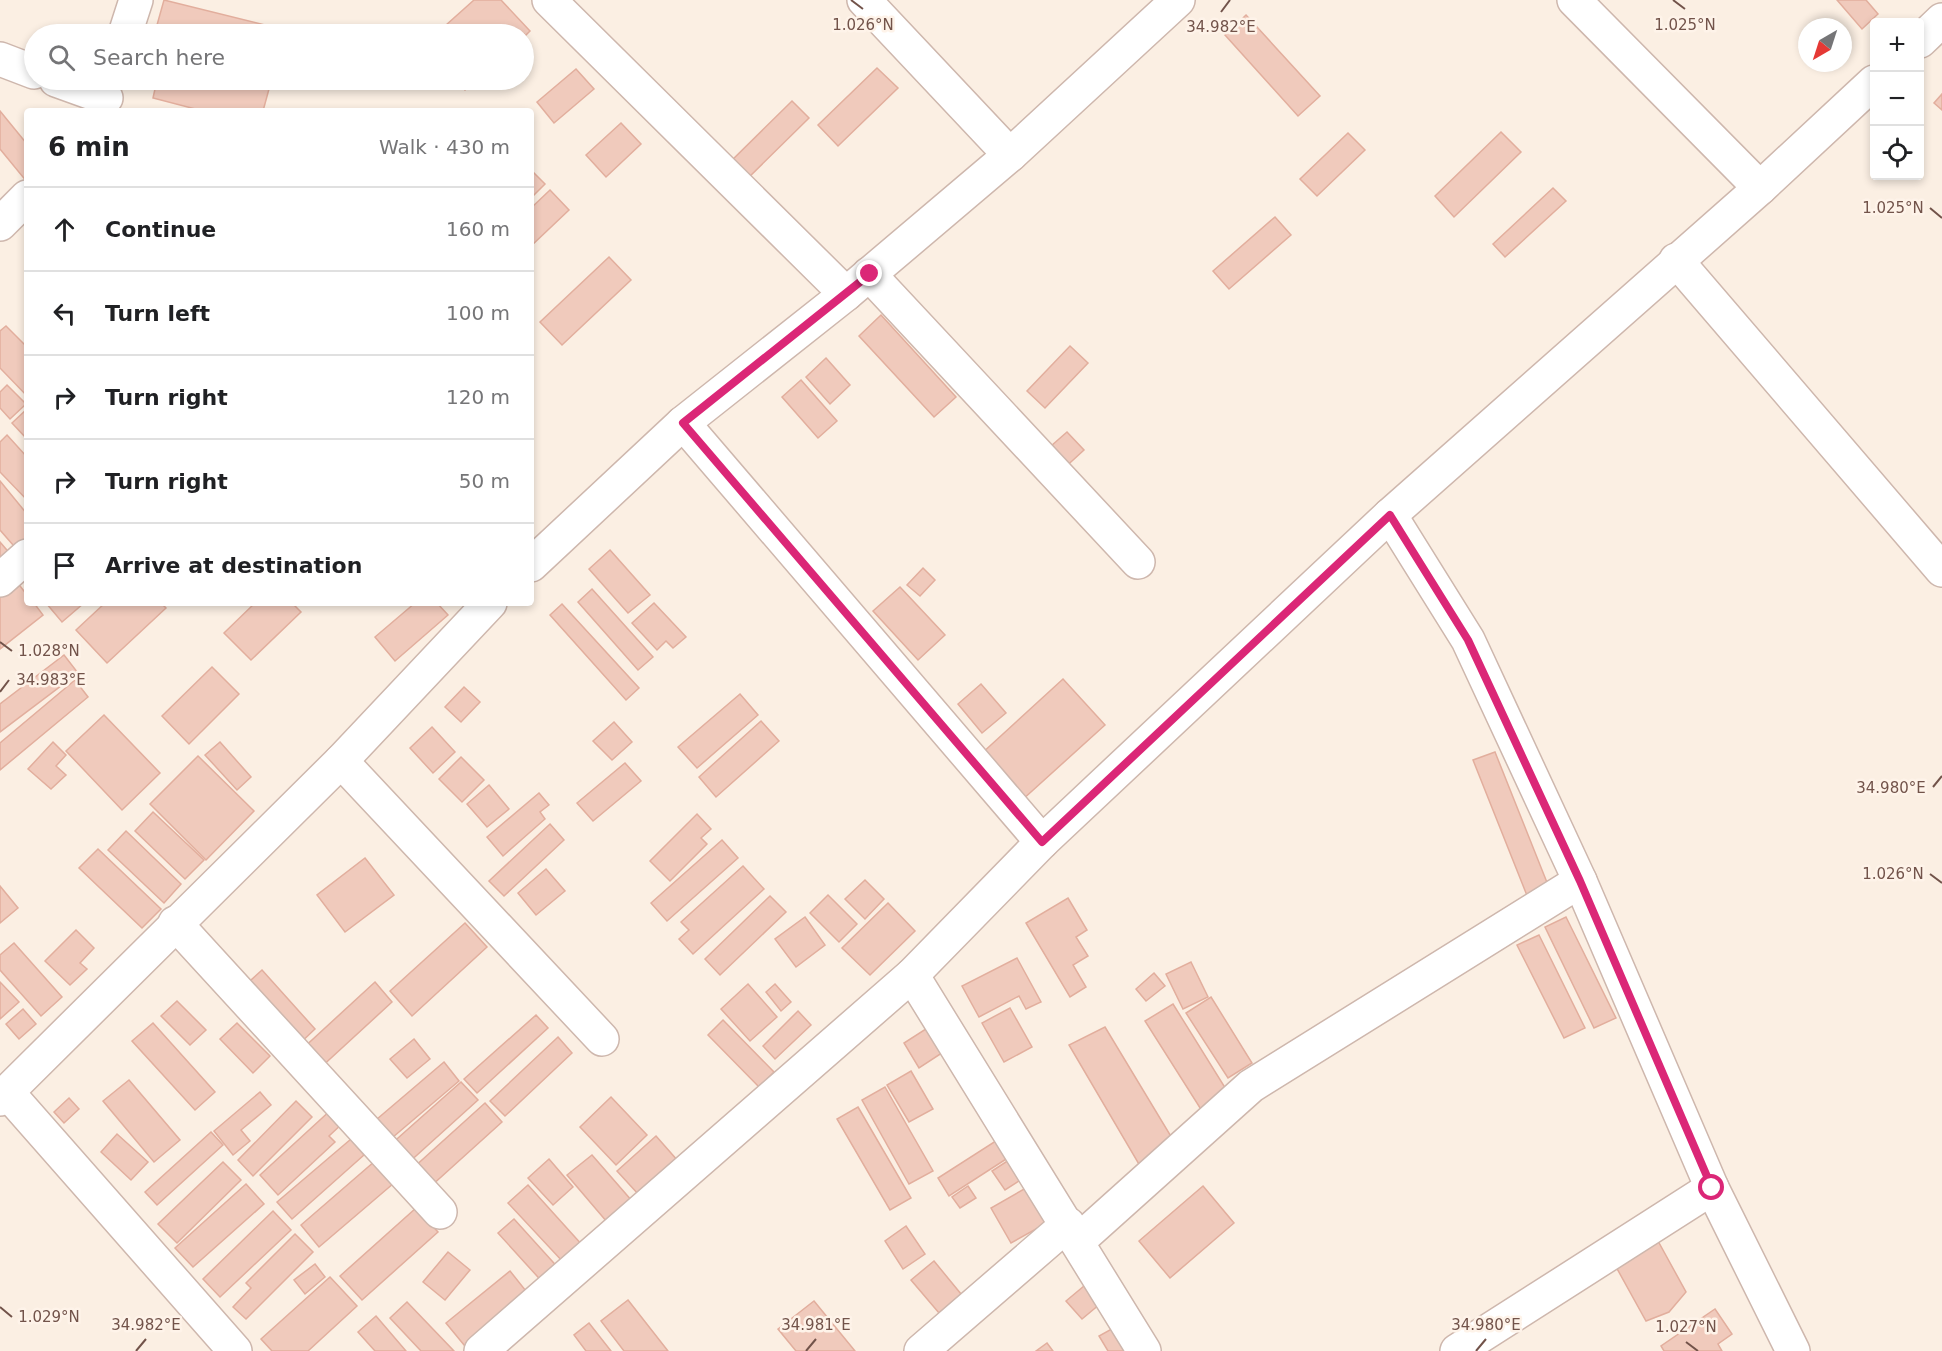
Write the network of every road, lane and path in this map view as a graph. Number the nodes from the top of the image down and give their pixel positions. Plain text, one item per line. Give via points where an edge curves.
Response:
1 (136, 0) edge
2 (549, 0) edge
3 (864, 0) edge
4 (1178, 0) edge
5 (1574, 0) edge
6 (1942, 20) edge
7 (128, 24) edge
8 (1924, 37) edge
9 (0, 59) edge
10 (24, 68) edge
11 (1870, 87) edge
12 (87, 90) edge
13 (106, 96) edge
14 (1010, 155) junction
15 (1760, 188) junction
16 (24, 200) edge
17 (0, 224) edge
18 (1676, 260) junction
19 (858, 284) junction
20 (683, 423) junction
21 (1390, 515) junction
22 (24, 559) edge
23 (534, 562) edge
24 (1138, 562) dead end
25 (1942, 570) edge
26 (0, 580) edge
27 (484, 606) edge
28 (341, 761) junction
29 (1042, 842) junction
30 (1580, 881) junction
31 (175, 922) junction
32 (912, 975) junction
33 (603, 1039) dead end
34 (3, 1095) edge
35 (1712, 1188) junction
36 (440, 1212) dead end
37 (1073, 1233) junction
38 (235, 1351) edge
39 (481, 1351) edge
40 (921, 1351) edge
41 (1144, 1351) edge
42 (1457, 1351) edge
43 (1793, 1351) edge

1 - 7 street
2 - 19 street
3 - 14 street
4 - 14 street
5 - 15 street
6 - 8 street
9 - 10 street
11 - 15 street
12 - 13 street
14 - 19 street
15 - 18 street
16 - 17 street
18 - 21 street
18 - 25 street
19 - 20 street
19 - 24 street
20 - 23 street
20 - 29 street
21 - 29 street
21 - 30 street via 1468,640
22 - 26 street
27 - 28 street
28 - 31 street
28 - 33 street
29 - 32 street
30 - 35 street
30 - 37 street via 1251,1086
31 - 34 street
31 - 36 street
32 - 37 street
32 - 39 street
34 - 38 street
35 - 42 street
35 - 43 street
37 - 40 street
37 - 41 street

